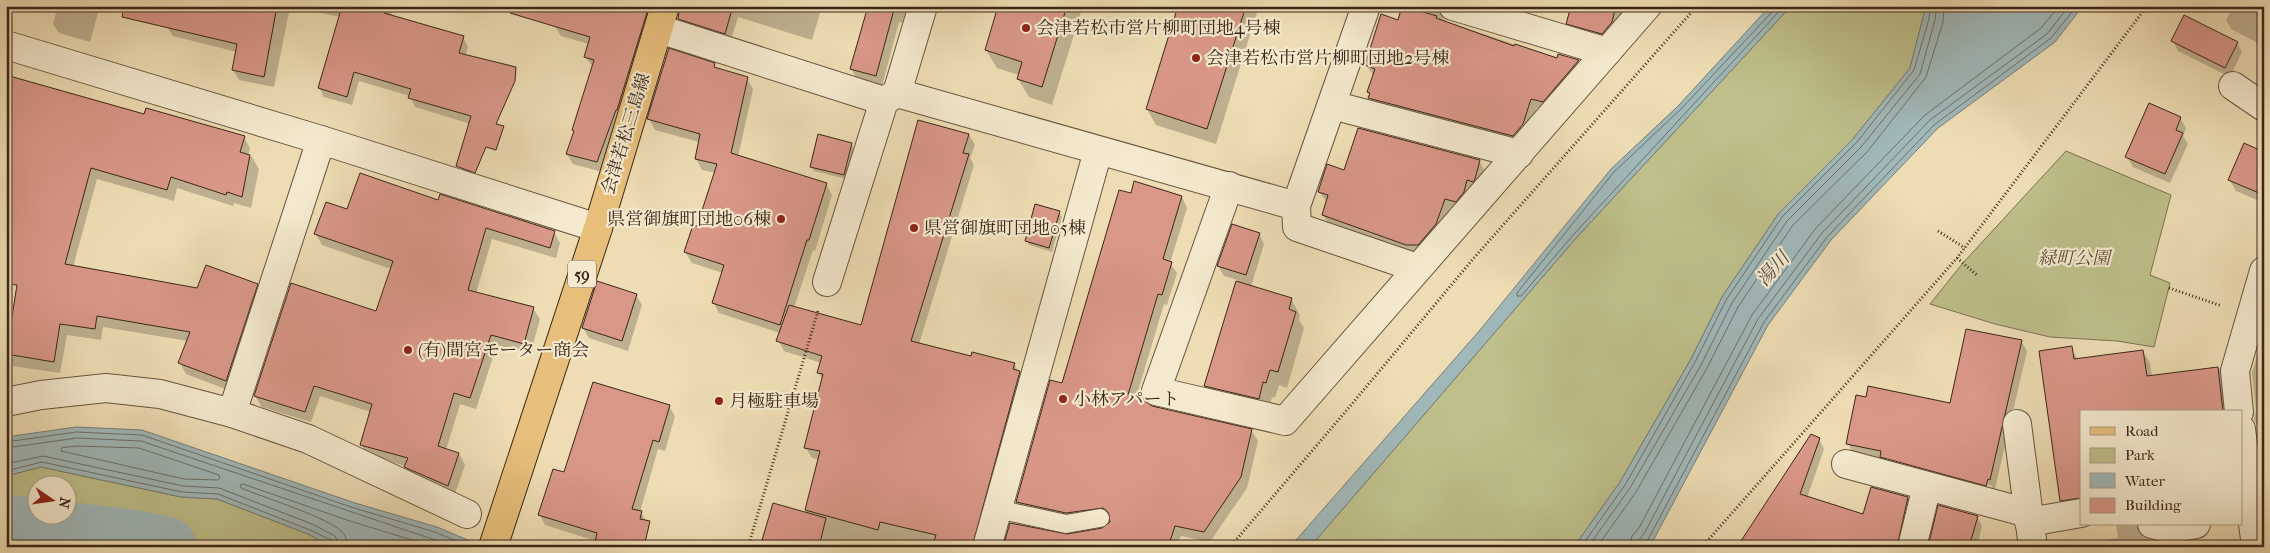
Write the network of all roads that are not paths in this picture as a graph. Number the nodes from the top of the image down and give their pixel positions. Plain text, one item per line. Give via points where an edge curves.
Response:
1 (923, 6) edge
2 (1366, 6) edge
3 (1453, 6) edge
4 (1647, 6) edge
5 (662, 18) edge
6 (6, 44) edge
7 (1607, 52) junction
8 (2233, 86) dead end
9 (891, 97) junction
10 (1332, 105) junction
11 (2264, 107) edge
12 (321, 140) junction
13 (1098, 151) junction
14 (1519, 154) junction
15 (1229, 186) junction
16 (1296, 206) junction
17 (598, 228) junction
18 (1417, 268) junction
19 (2264, 271) edge
20 (827, 282) road end
21 (6, 402) edge
22 (2239, 410) edge
23 (232, 413) junction
24 (2017, 424) dead end
25 (2242, 445) edge
26 (1846, 464) dead end
27 (1927, 486) junction
28 (997, 509) junction
29 (2080, 512) edge
30 (467, 514) dead end
31 (2246, 515) edge
32 (1100, 518) dead end
33 (2159, 526) edge
34 (2186, 526) edge
35 (2030, 527) edge
36 (494, 543) edge
37 (987, 547) edge
38 (1912, 547) edge
39 (2256, 547) edge

1 - 9 street
2 - 10 street
3 - 7 street
4 - 7 street
5 - 9 street
5 - 17 main road, 会津若松三島線 / 59
6 - 12 street
7 - 14 street
8 - 11 street
9 - 13 street
9 - 20 street
10 - 14 street
10 - 16 street
12 - 17 street
12 - 23 street
13 - 15 street
13 - 28 street
14 - 18 street
15 - 16 street
15 - 18 street via 1156,391 1285,422
16 - 18 street via 1297,227
17 - 36 main road, 会津若松三島線 / 59
19 - 22 street via 2234,371
21 - 23 street via 106,388 160,394
23 - 30 street via 308,439
24 - 35 street
25 - 31 street
26 - 27 street
27 - 35 street
27 - 38 street
28 - 32 lane via 1066,524
28 - 37 street
29 - 35 street
31 - 39 street
33 - 34 street via 2170,529

